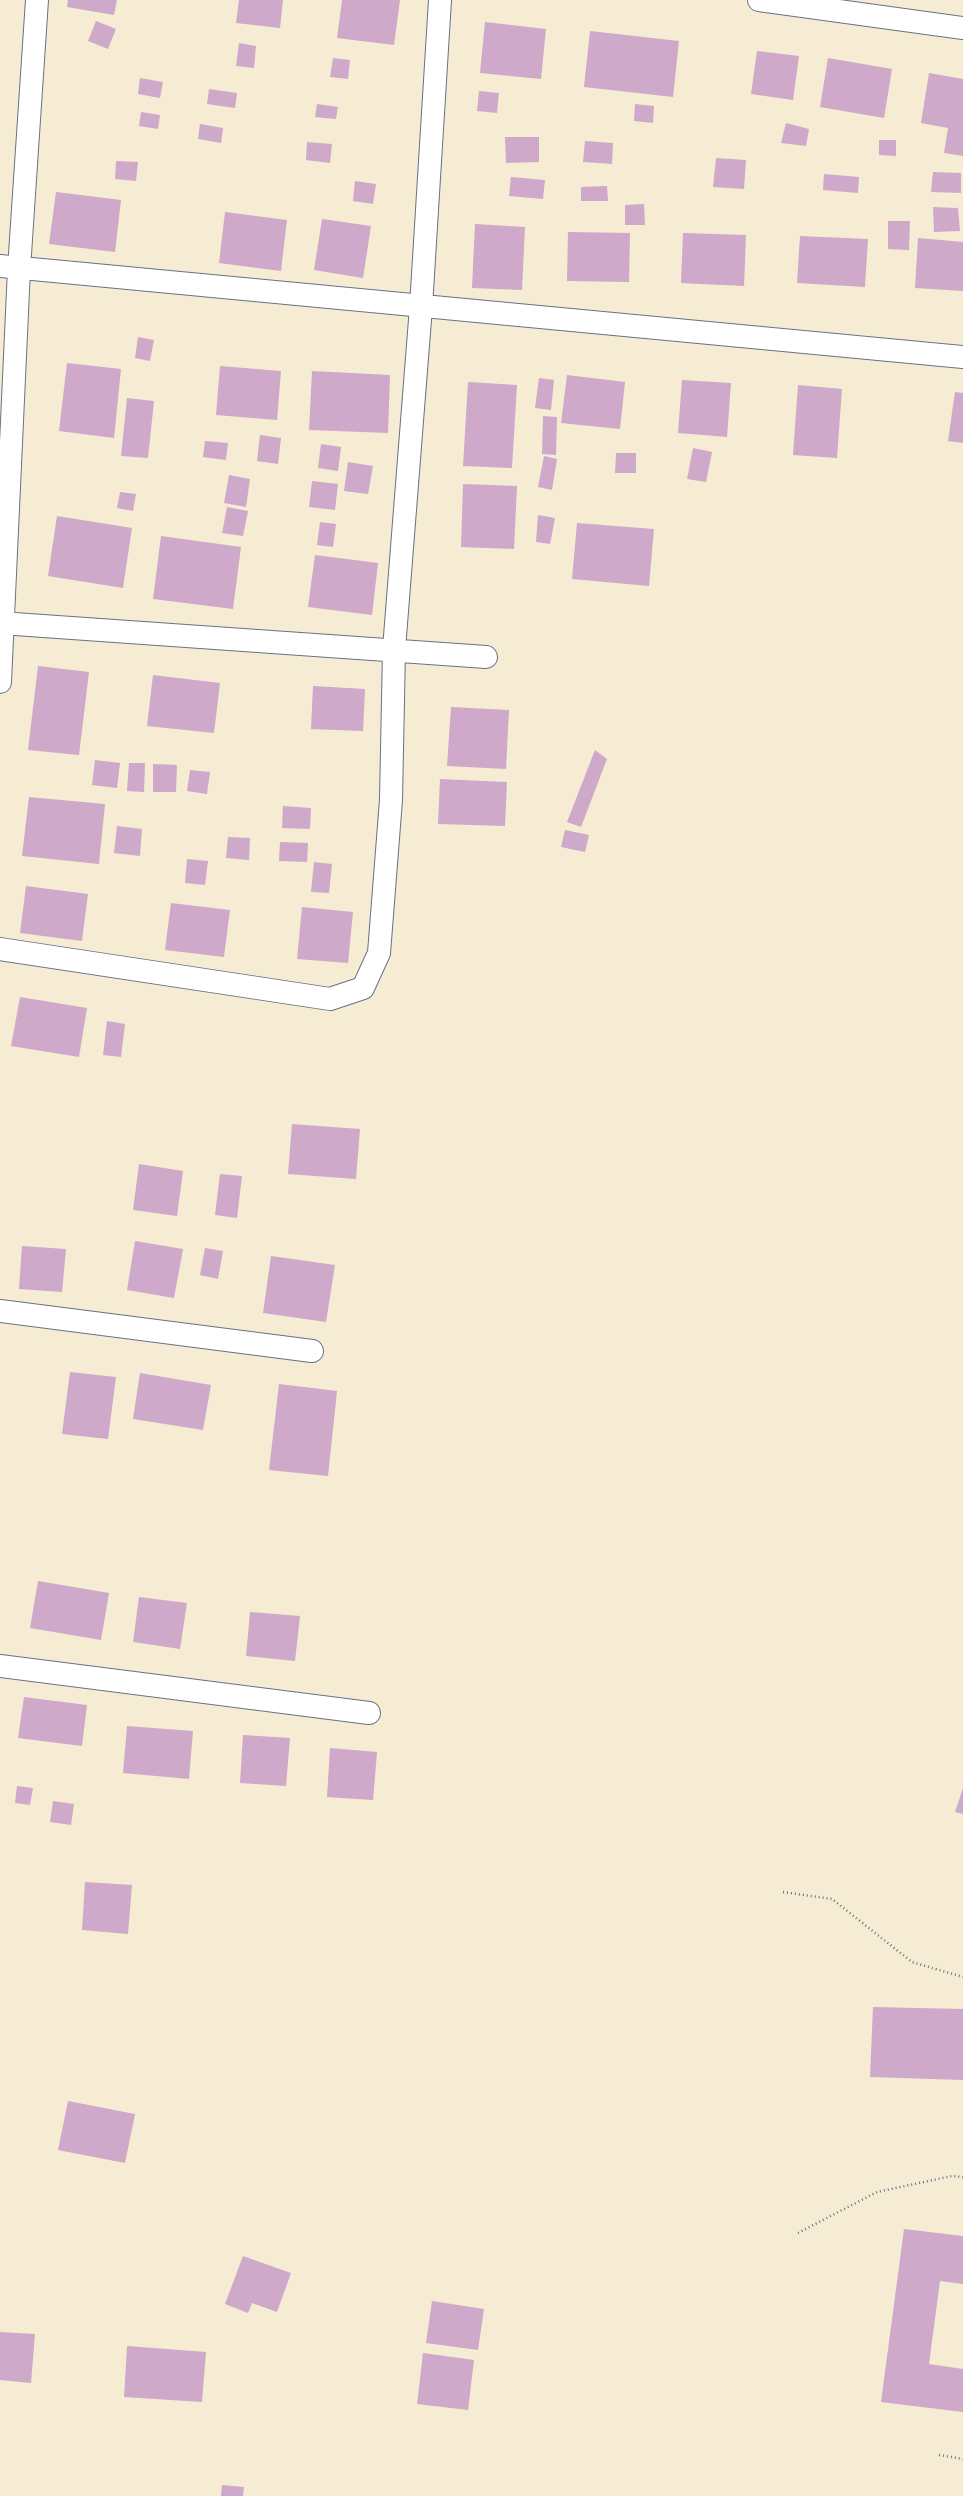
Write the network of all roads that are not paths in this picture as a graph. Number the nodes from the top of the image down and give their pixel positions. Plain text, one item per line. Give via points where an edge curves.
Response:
1 (37, 0) edge
2 (440, 0) edge
3 (759, 0) edge
4 (963, 28) edge
5 (9, 268) edge
6 (420, 307) junction
7 (963, 357) edge
8 (1, 623) edge
9 (394, 649) junction
10 (486, 657) dead end
11 (0, 682) edge
12 (0, 949) edge
13 (0, 1311) edge
14 (312, 1351) dead end
15 (0, 1666) edge
16 (369, 1713) dead end

1 - 5 street
2 - 6 street
3 - 4 street
5 - 6 street
5 - 8 street
6 - 7 street
6 - 9 street
8 - 9 street
8 - 11 street
9 - 10 street
9 - 12 street via 391,800 379,953 363,988 330,999
13 - 14 street
15 - 16 street

